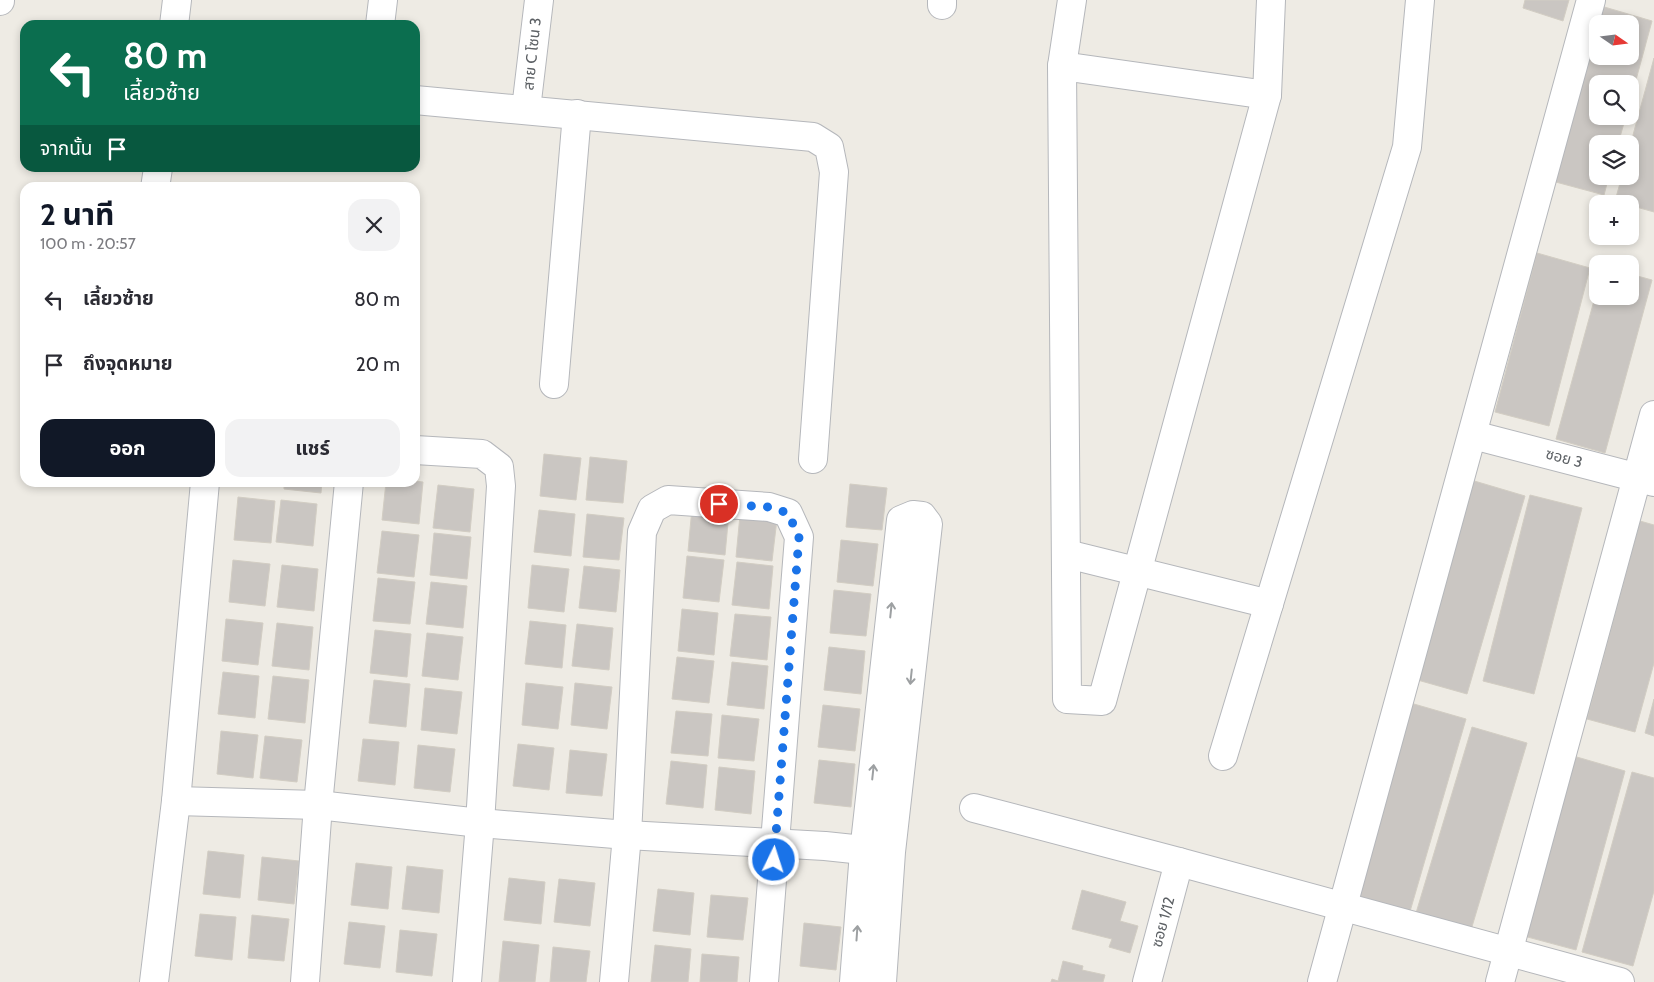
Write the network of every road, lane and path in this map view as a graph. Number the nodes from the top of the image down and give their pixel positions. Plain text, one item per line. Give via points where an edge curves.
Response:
1 (177, 0) edge
2 (383, 0) edge
3 (539, 0) edge
4 (1072, 0) edge
5 (1272, 0) edge
6 (1420, 0) edge
7 (1591, 0) edge
8 (175, 20) edge
9 (381, 20) edge
10 (1062, 66) junction
11 (1267, 95) junction
12 (420, 100) edge
13 (526, 109) junction
14 (577, 114) junction
15 (554, 384) dead end
16 (1654, 415) edge
17 (1473, 435) junction
18 (420, 450) edge
19 (813, 459) dead end
20 (1645, 480) edge
21 (205, 487) edge
22 (348, 487) edge
23 (1067, 554) junction
24 (1137, 572) junction
25 (1269, 604) junction
26 (1224, 756) dead end
27 (176, 801) junction
28 (318, 805) junction
29 (974, 808) dead end
30 (480, 823) junction
31 (627, 835) junction
32 (775, 842) junction
33 (864, 852) junction
34 (891, 852) junction
35 (1179, 862) junction
36 (1343, 906) junction
37 (1509, 950) junction
38 (154, 982) edge
39 (305, 982) edge
40 (466, 982) edge
41 (614, 982) edge
42 (764, 982) edge
43 (854, 982) edge
44 (882, 982) edge
45 (1147, 982) edge
46 (1322, 982) edge
47 (1500, 982) edge
48 (1620, 982) edge

1 - 8 street
2 - 9 street
3 - 13 street, สาย C โซน 3
4 - 10 street
5 - 11 street
6 - 25 street via 1407,147
7 - 17 street
10 - 11 street
10 - 23 street
11 - 24 street
12 - 13 street
13 - 14 street
14 - 15 street
14 - 19 street via 813,137 828,147 834,172
16 - 20 street
17 - 20 street, ซอย 3
17 - 36 street
18 - 30 street via 482,454 499,467 501,486
20 - 37 street
21 - 27 street
22 - 28 street
23 - 24 street
23 - 24 street via 1067,699 1102,701
24 - 25 street
25 - 26 street
27 - 28 street
27 - 38 street
28 - 30 street
28 - 39 street
29 - 35 street
30 - 31 street
30 - 40 street
31 - 32 street
31 - 32 street via 642,532 652,509 668,500 769,507 788,513 799,537
31 - 41 street
32 - 33 street
32 - 42 street
33 - 34 street
33 -> 34 street via 901,520 912,515 922,516 928,524
43 -> 33 street
34 - 44 street
35 - 36 street
35 - 45 street, ซอย 1/12
36 - 37 street
36 - 46 street
37 - 47 street
37 - 48 street

